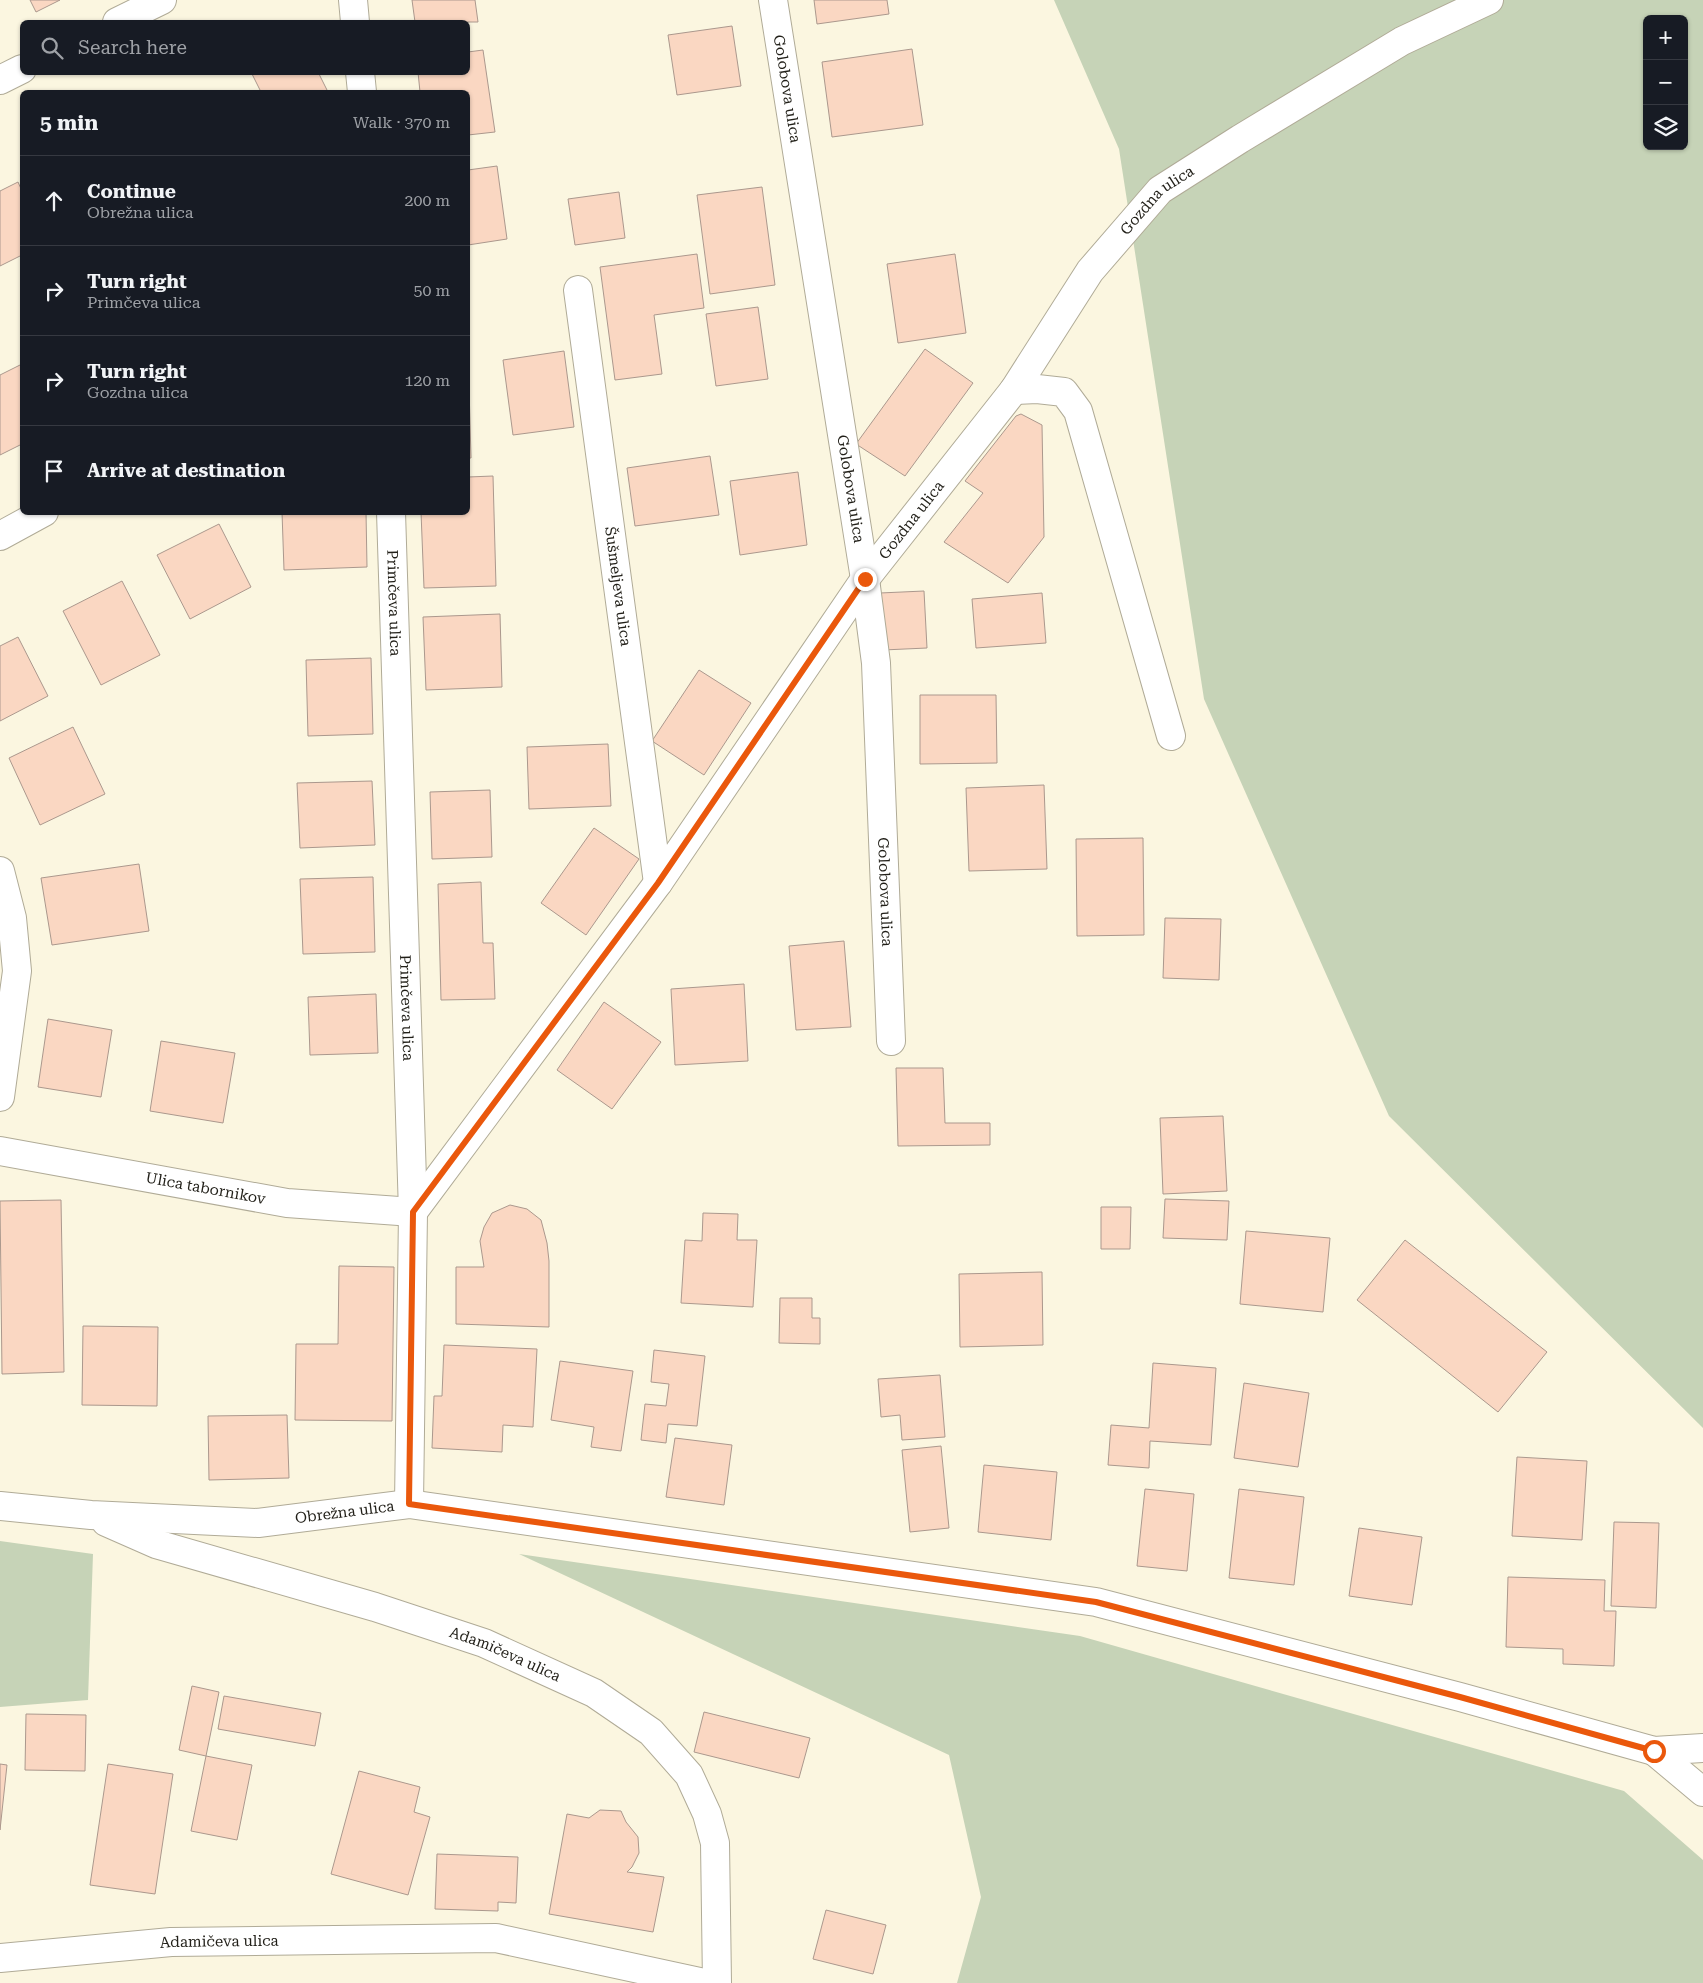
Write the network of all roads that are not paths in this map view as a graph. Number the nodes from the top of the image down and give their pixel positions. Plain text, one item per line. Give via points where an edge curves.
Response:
1 (162, 0) edge
2 (352, 0) edge
3 (773, 0) edge
4 (1489, 0) edge
5 (121, 20) edge
6 (355, 20) edge
7 (20, 70) edge
8 (360, 75) edge
9 (0, 80) edge
10 (362, 90) edge
11 (578, 290) dead end
12 (1014, 390) junction
13 (38, 515) edge
14 (391, 515) edge
15 (0, 536) edge
16 (865, 579) junction
17 (1171, 736) dead end
18 (0, 871) edge
19 (658, 883) junction
20 (891, 1041) dead end
21 (0, 1097) edge
22 (0, 1151) edge
23 (413, 1212) junction
24 (409, 1504) junction
25 (0, 1506) edge
26 (91, 1515) junction
27 (1703, 1748) edge
28 (1654, 1751) junction
29 (1703, 1792) edge
30 (0, 1958) edge
31 (704, 1983) edge
32 (717, 1983) edge

1 - 5 street
2 - 6 street
3 - 16 street, Golobova ulica
4 - 12 street, Gozdna ulica via 1402,41 1160,190 1090,271
7 - 9 street
8 - 10 street
11 - 19 street, Šušmeljeva ulica
12 - 16 street, Gozdna ulica
12 - 17 street via 1064,392 1078,411
13 - 15 street
14 - 23 street, Primčeva ulica
16 - 19 street, Gozdna ulica
16 - 20 street, Golobova ulica via 876,663
18 - 21 street via 12,918 17,971
19 - 23 street, Gozdna ulica
22 - 23 street, Ulica tabornikov via 287,1203
23 - 24 street, Primčeva ulica
24 - 26 street, Obrežna ulica via 258,1523
24 - 28 street, Obrežna ulica via 1096,1602
25 - 26 street, Obrežna ulica
26 - 32 street, Adamičeva ulica via 156,1544 375,1607 484,1643 594,1693 651,1732 689,1775 716,1843
27 - 28 street, Obrežna ulica
28 - 29 street, Obrežna ulica
30 - 31 street, Adamičeva ulica via 171,1942 496,1938

